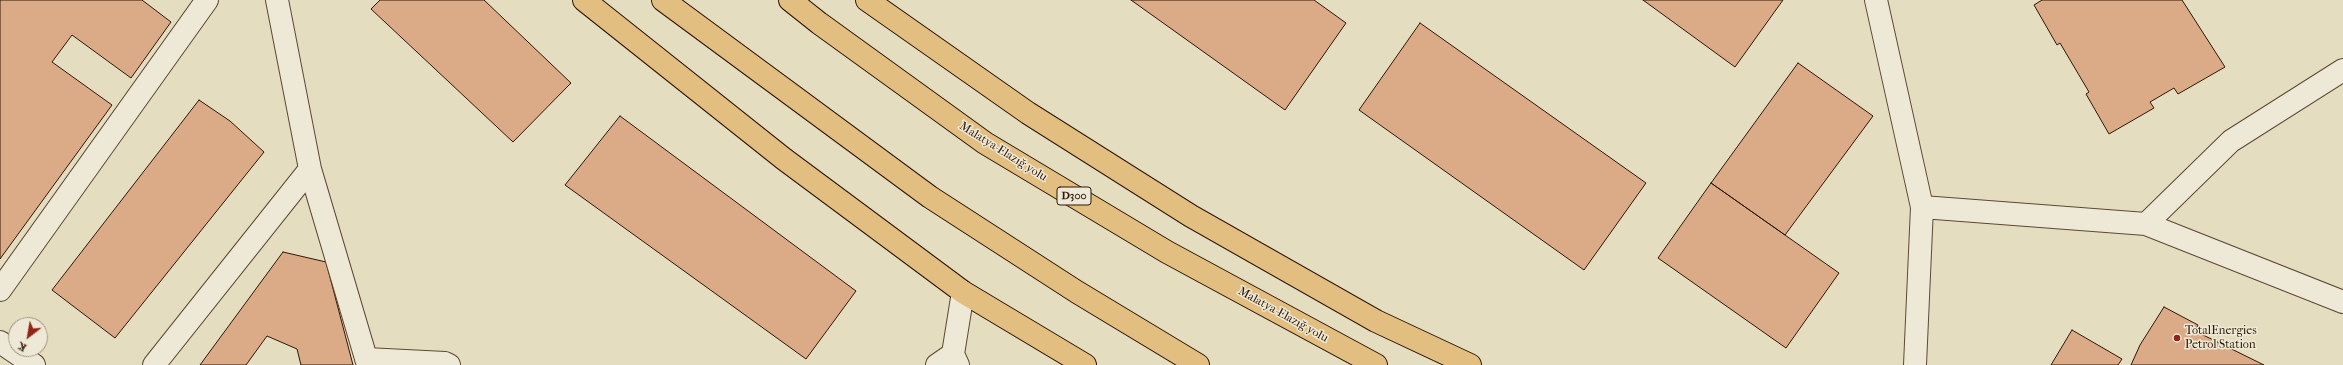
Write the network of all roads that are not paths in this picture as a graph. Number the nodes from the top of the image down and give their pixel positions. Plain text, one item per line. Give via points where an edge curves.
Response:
1 (207, 0) edge
2 (277, 0) edge
3 (584, 0) edge
4 (663, 0) edge
5 (790, 0) edge
6 (867, 0) edge
7 (1876, 0) edge
8 (2343, 70) edge
9 (310, 169) junction
10 (1922, 207) junction
11 (2146, 224) junction
12 (0, 290) edge
13 (963, 292) junction
14 (2343, 302) edge
15 (0, 342) edge
16 (949, 361) edge
17 (367, 362) edge
18 (34, 365) edge
19 (154, 365) edge
20 (449, 365) edge
21 (1085, 365) edge
22 (1198, 365) edge
23 (1376, 365) edge
24 (1470, 365) edge
25 (1915, 365) edge

1 - 12 street
2 - 9 street
3 - 13 main road via 784,159
4 - 22 main road via 930,197 1077,292
5 - 23 main road, Malatya-Elazığ yolu / D300 via 985,143 1167,252
6 - 24 main road via 1028,113 1191,216 1376,321
7 - 10 street
8 - 11 street via 2231,141
9 - 17 street
9 - 19 street
10 - 11 street
10 - 25 street
11 - 14 street
13 - 16 street
13 - 21 main road
15 - 18 street
17 - 20 street

